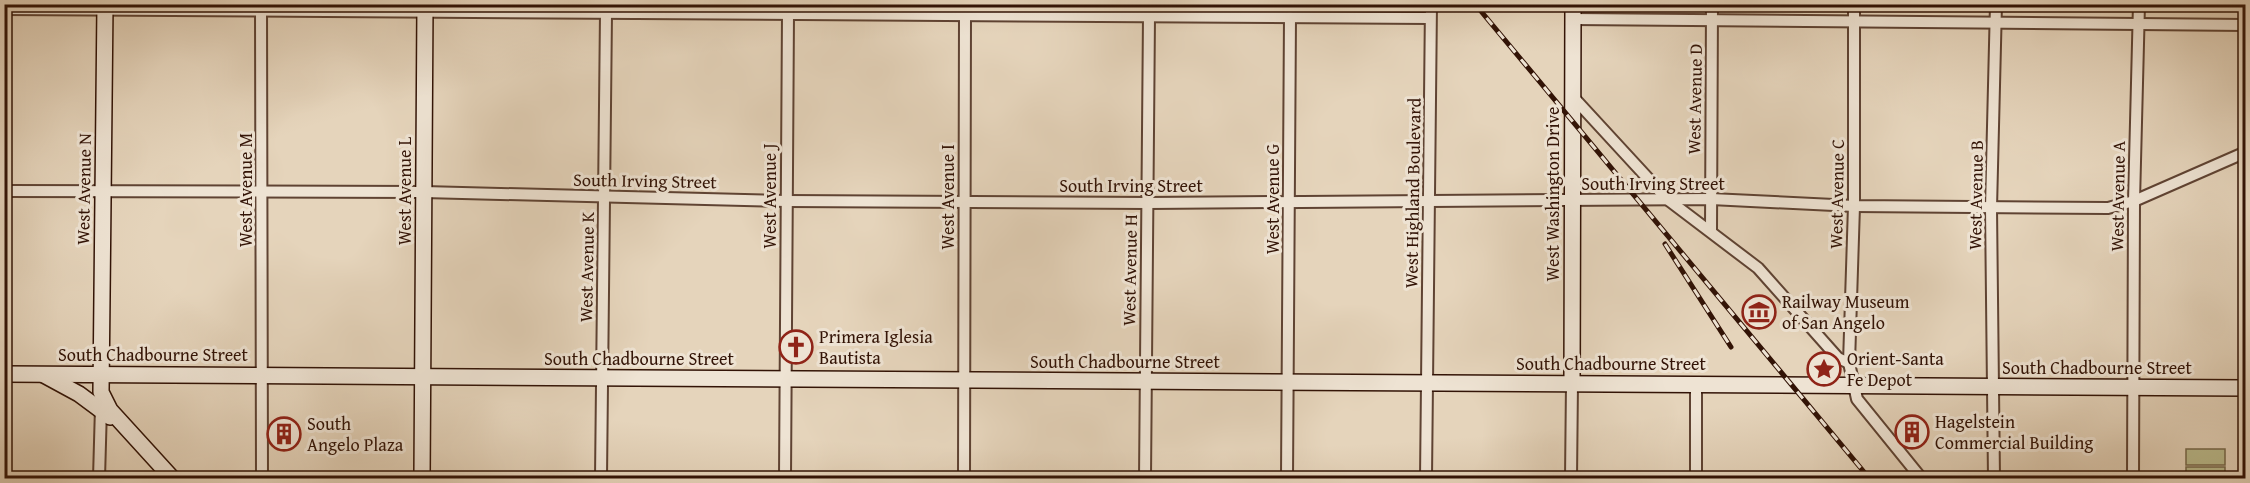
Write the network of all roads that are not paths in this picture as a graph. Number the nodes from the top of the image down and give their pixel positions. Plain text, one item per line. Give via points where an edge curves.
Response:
1 (1431, 4) edge
2 (1712, 4) edge
3 (1854, 4) edge
4 (1996, 4) edge
5 (2139, 4) edge
6 (105, 7) edge
7 (261, 8) edge
8 (425, 8) edge
9 (4, 9) edge
10 (1573, 12) edge
11 (606, 13) junction
12 (788, 14) junction
13 (965, 15) junction
14 (1149, 16) junction
15 (1290, 17) junction
16 (1430, 18) junction
17 (1712, 21) junction
18 (1854, 22) junction
19 (1996, 22) junction
20 (2138, 25) junction
21 (2246, 25) edge
22 (1573, 97) junction
23 (2246, 152) edge
24 (4, 191) edge
25 (104, 191) junction
26 (263, 191) junction
27 (424, 192) junction
28 (605, 197) junction
29 (1667, 200) junction
30 (1711, 200) junction
31 (787, 201) junction
32 (1430, 201) junction
33 (1572, 201) junction
34 (2134, 201) junction
35 (965, 202) junction
36 (1290, 202) junction
37 (1148, 203) junction
38 (1854, 206) junction
39 (1991, 208) junction
40 (1711, 230) junction
41 (1850, 363) junction
42 (4, 374) edge
43 (41, 374) junction
44 (102, 374) junction
45 (263, 375) junction
46 (423, 377) junction
47 (601, 378) junction
48 (786, 379) junction
49 (963, 380) junction
50 (1144, 381) junction
51 (1288, 382) junction
52 (1427, 383) junction
53 (1572, 383) junction
54 (1696, 384) junction
55 (1852, 384) junction
56 (1994, 387) junction
57 (2246, 387) edge
58 (2134, 388) junction
59 (101, 392) junction
60 (101, 411) junction
61 (122, 423) junction
62 (99, 478) edge
63 (172, 478) edge
64 (262, 478) edge
65 (422, 478) edge
66 (601, 478) edge
67 (785, 478) edge
68 (964, 478) edge
69 (1145, 478) edge
70 (1287, 478) edge
71 (1426, 478) edge
72 (1571, 478) edge
73 (1696, 478) edge
74 (1921, 478) edge
75 (1994, 478) edge
76 (2133, 478) edge

1 - 16 street, West Highland Boulevard
2 - 17 street, West Avenue D
3 - 18 street, West Avenue C
4 - 19 street, West Avenue B
5 - 20 street, West Avenue A
6 - 7 street
6 - 9 street
6 - 25 main road, West Avenue N
7 - 8 street
7 - 26 street, West Avenue M
8 - 11 street
8 - 27 main road, West Avenue L
10 - 17 street
10 - 22 main road, West Washington Drive
11 - 12 street
11 - 28 street, West Avenue K
12 - 13 street
12 - 31 street, West Avenue J
13 - 14 street
13 - 35 street, West Avenue I
14 - 15 street
14 - 37 street, West Avenue H
15 - 16 street
15 - 36 street, West Avenue G
16 - 32 street, West Highland Boulevard
17 - 18 street
17 - 30 street, West Avenue D
18 - 19 street
18 - 38 street, West Avenue C
19 - 20 street
19 - 39 street, West Avenue B
20 - 21 street
20 - 34 street, West Avenue A
22 - 29 street
22 - 33 main road, West Washington Drive
23 - 34 street, South Irving Street
24 - 25 street, South Irving Street
25 - 26 street, South Irving Street
25 - 44 main road, West Avenue N
26 - 27 street, South Irving Street
26 - 45 street, West Avenue M
27 - 28 street, South Irving Street
27 - 46 main road, West Avenue L
28 - 31 street, South Irving Street
28 - 47 street, West Avenue K
29 - 30 street, South Irving Street
29 - 33 street, South Irving Street
29 - 40 street
30 - 38 street, South Irving Street
30 - 40 street, West Avenue D
31 - 35 street, South Irving Street
31 - 48 street, West Avenue J
32 - 33 street, South Irving Street
32 - 36 street, South Irving Street
32 - 52 street, West Highland Boulevard
33 - 53 main road, West Washington Drive
34 - 39 street, South Irving Street via 2108,208
34 - 58 street, West Avenue A
35 - 37 street, South Irving Street
35 - 49 street, West Avenue I
36 - 37 street, South Irving Street
36 - 51 street, West Avenue G
37 - 50 street, West Avenue H
38 - 39 street, South Irving Street
38 - 41 street, West Avenue C
39 - 56 street, West Avenue B
40 - 41 street via 1758,268 1838,358
41 - 55 street, West Avenue C
42 - 43 main road, South Chadbourne Street
43 - 44 main road, South Chadbourne Street
43 - 60 main road via 79,393
44 - 45 main road, South Chadbourne Street
44 - 59 main road, West Avenue N
45 - 46 main road, South Chadbourne Street
45 - 64 street, West Avenue M
46 - 47 main road, South Chadbourne Street
46 - 65 main road, West Avenue L
47 - 48 main road, South Chadbourne Street
47 - 66 street, West Avenue K
48 - 49 main road, South Chadbourne Street
48 - 67 street, West Avenue J
49 - 50 main road, South Chadbourne Street
49 - 68 street, West Avenue I
50 - 51 main road, South Chadbourne Street
50 - 69 street, West Avenue H
51 - 52 main road, South Chadbourne Street
51 - 70 street, West Avenue G
52 - 53 main road, South Chadbourne Street
52 - 71 street, West Highland Boulevard
53 - 54 main road, South Chadbourne Street
53 - 72 street
54 - 55 main road, South Chadbourne Street
54 - 73 street
55 - 56 main road, South Chadbourne Street
55 - 74 street via 1857,399
56 - 58 main road, South Chadbourne Street
56 - 75 street, West Avenue B
57 - 58 main road, South Chadbourne Street
58 - 76 street, West Avenue A
59 - 60 street
59 - 61 main road
60 - 61 main road
60 - 62 street
61 - 63 main road

